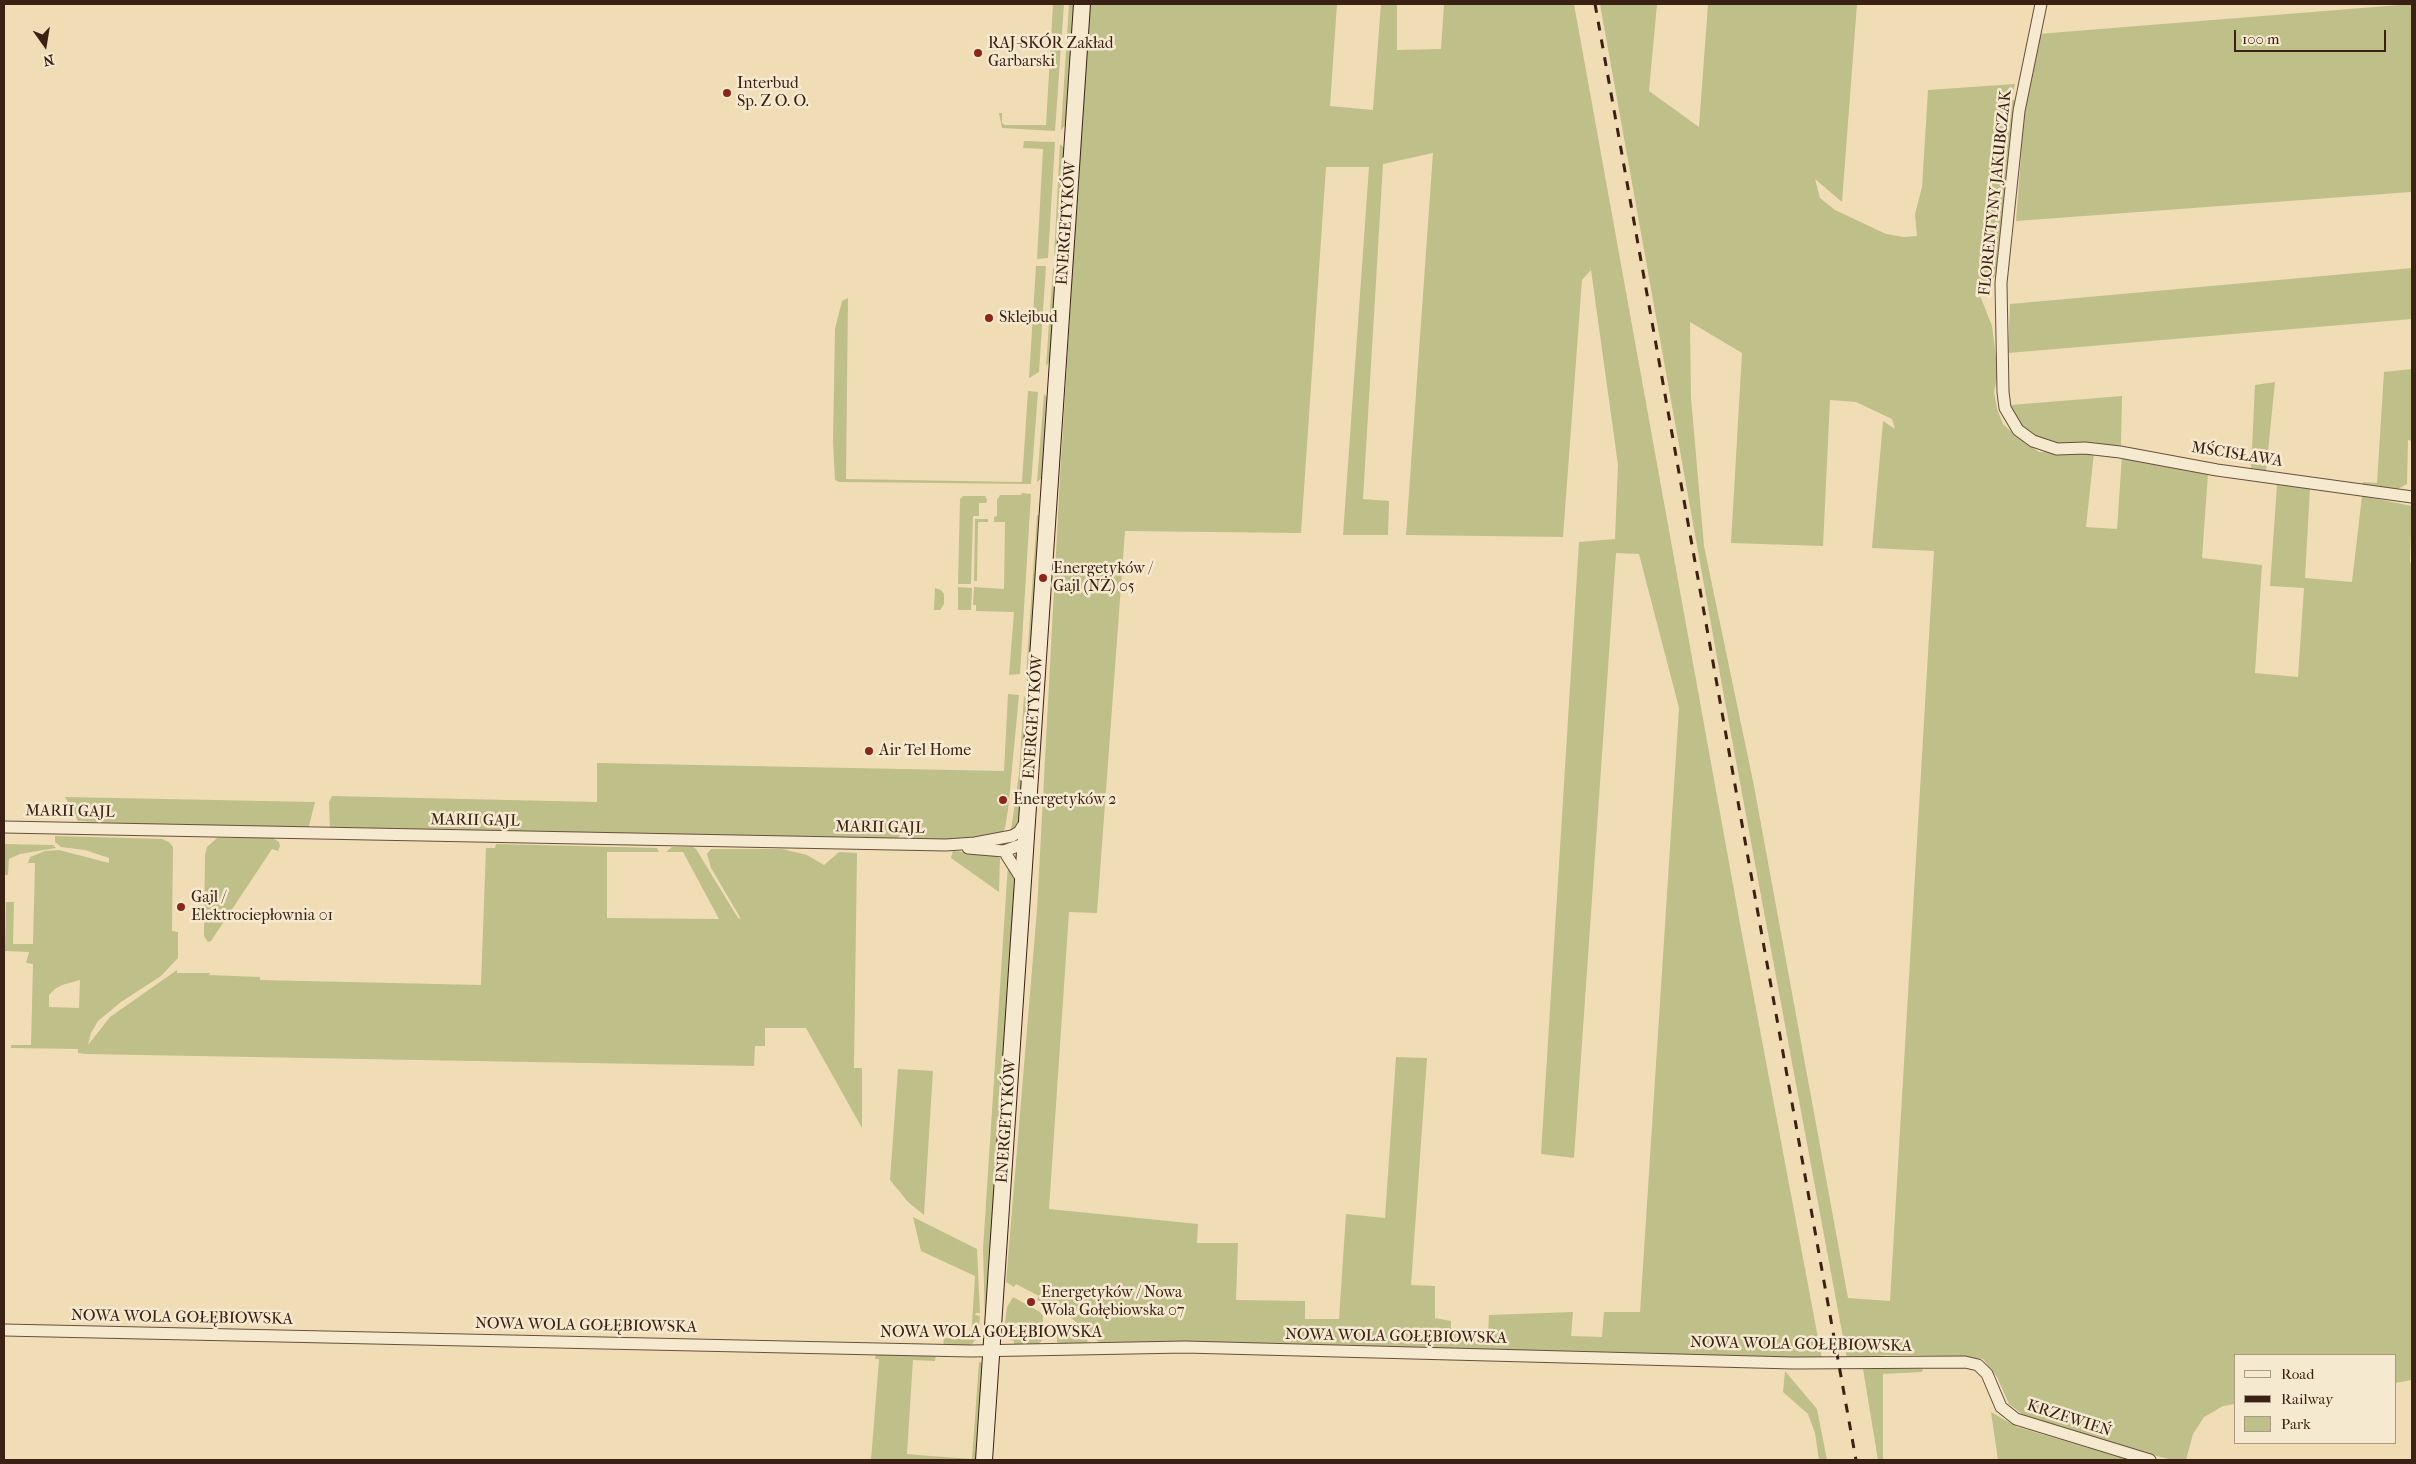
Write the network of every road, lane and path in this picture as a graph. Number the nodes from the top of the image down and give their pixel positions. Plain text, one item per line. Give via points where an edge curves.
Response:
1 (1082, 4) edge
2 (2041, 4) edge
3 (2057, 448) joint
4 (2412, 497) edge
5 (1027, 819) junction
6 (4, 827) edge
7 (1006, 838) junction
8 (1026, 843) junction
9 (946, 845) junction
10 (1004, 851) junction
11 (1024, 883) junction
12 (4, 1330) edge
13 (992, 1350) junction
14 (1978, 1365) joint
15 (984, 1460) edge
16 (2150, 1460) edge

1 - 5 main road, ENERGETYKÓW
2 - 3 street, FLORENTYNY JAKUBCZAK via 2018,111 2002,274 2003,392 2005,408 2018,430 2033,441
3 - 4 street, MŚCISŁAWA via 2120,452 2217,470
5 - 7 street via 1019,832
5 - 8 main road, ENERGETYKÓW
6 - 9 street, MARII GAJL
7 - 8 street, MARII GAJL
7 - 9 street, MARII GAJL
8 - 10 street, MARII GAJL
8 - 11 main road, ENERGETYKÓW
9 - 10 street, MARII GAJL
10 - 11 street
11 - 13 main road, ENERGETYKÓW
12 - 13 street, NOWA WOLA GOŁĘBIOWSKA
13 - 14 street, NOWA WOLA GOŁĘBIOWSKA via 1185,1348 1803,1363 1965,1362
13 - 15 main road, ENERGETYKÓW
14 - 16 street, KRZEWIEŃ via 1987,1374 2001,1407 2016,1419

